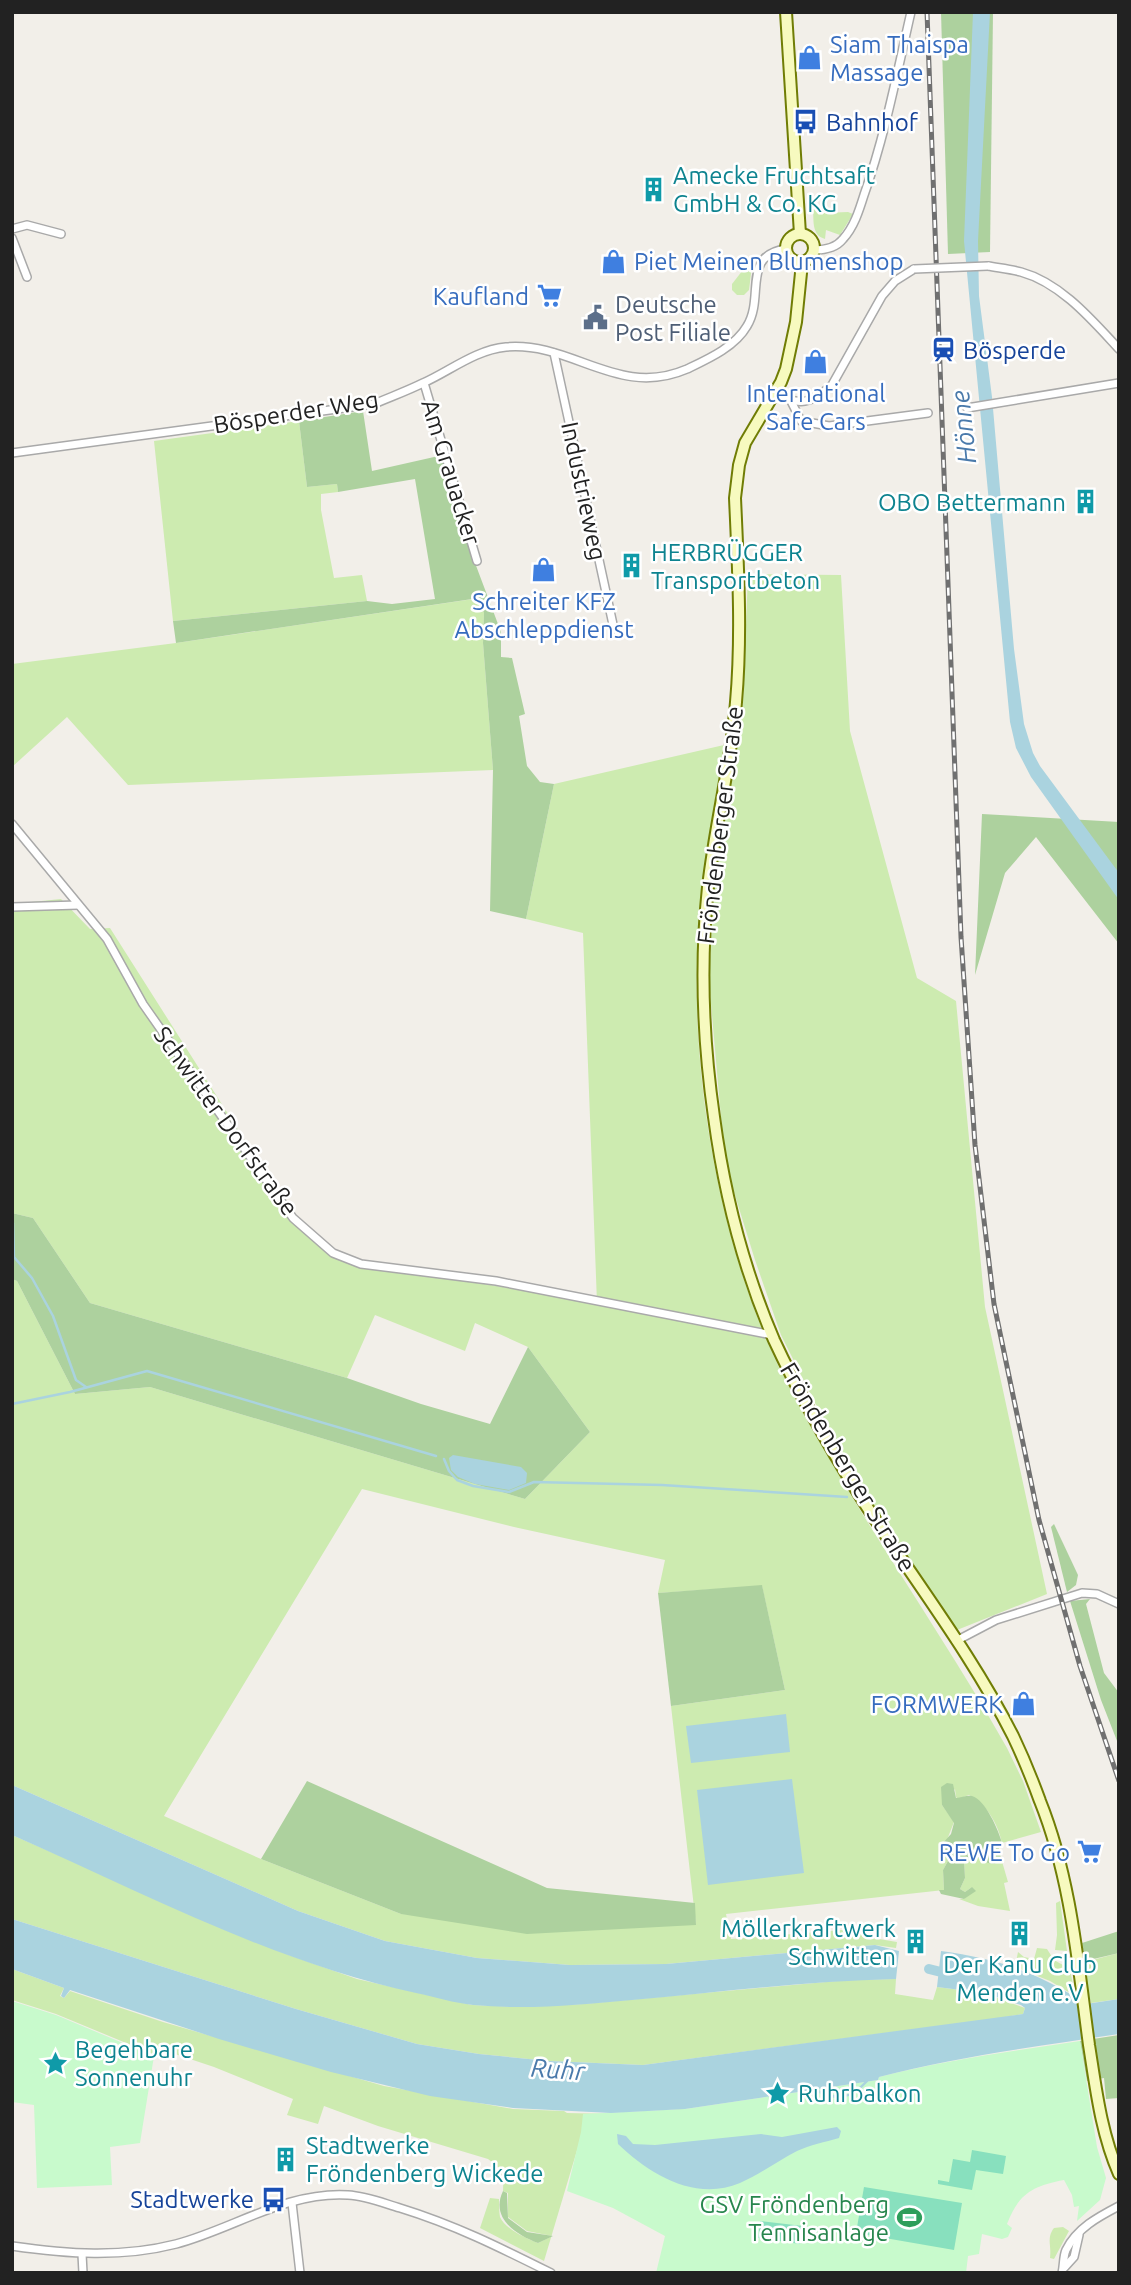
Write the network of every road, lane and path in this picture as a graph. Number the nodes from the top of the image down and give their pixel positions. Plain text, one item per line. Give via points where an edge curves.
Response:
1 (786, 12) edge
2 (911, 12) edge
3 (12, 229) edge
4 (61, 234) dead end
5 (800, 234) junction
6 (12, 237) edge
7 (786, 250) junction
8 (814, 250) junction
9 (802, 262) junction
10 (27, 277) dead end
11 (1119, 349) edge
12 (554, 353) junction
13 (424, 383) junction
14 (1119, 383) edge
15 (775, 394) junction
16 (791, 401) junction
17 (967, 408) dead end
18 (928, 413) dead end
19 (12, 453) edge
20 (477, 561) dead end
21 (614, 629) dead end
22 (12, 824) edge
23 (78, 905) junction
24 (12, 907) edge
25 (772, 1335) junction
26 (1119, 1604) edge
27 (956, 1641) junction
28 (1119, 2174) edge
29 (292, 2203) junction
30 (1119, 2206) edge
31 (12, 2246) edge
32 (82, 2254) junction
33 (1063, 2271) edge
34 (83, 2273) edge
35 (300, 2273) edge
36 (551, 2273) edge

1 - 5 main road
2 - 8 street via 876,162 856,218 839,243
3 - 4 street via 27,225
5 - 7 main road via 788,241
5 - 8 main road via 811,239
6 - 10 street
7 - 9 main road via 790,258
7 - 12 street, Bösperder Weg via 768,254 760,263 755,307 739,337 685,369 640,378
8 - 9 main road via 810,259
9 - 15 main road, Fröndenberger Straße via 794,335
11 - 16 street, bridge via 1078,306 1022,272 988,266 914,269 882,296 832,385 810,400
12 - 13 street, Bösperder Weg via 519,347 494,349
12 - 21 street, Industrieweg
13 - 19 street, Bösperder Weg via 374,404
13 - 20 street, Am Grauacker
14 - 17 street
15 - 16 street
15 - 25 main road, Fröndenberger Straße via 745,443 737,475 736,701 708,883 703,985 707,1066 719,1154 746,1259
16 - 18 street via 801,421 829,426
22 - 23 street, Schwitter Dorfstraße
23 - 24 street
23 - 25 street, Schwitter Dorfstraße via 107,939 143,1004 293,1218 333,1254 361,1264 496,1281
25 - 27 main road, Fröndenberger Straße via 812,1416 859,1495
26 - 27 street via 1088,1592 996,1620
27 - 28 main road, Fröndenberger Straße via 1012,1734 1043,1808 1061,1873 1107,2148
29 - 32 street via 178,2244
29 - 35 street
29 - 36 street via 331,2195 371,2200 463,2230
30 - 33 street via 1088,2222
31 - 32 street
32 - 34 street

